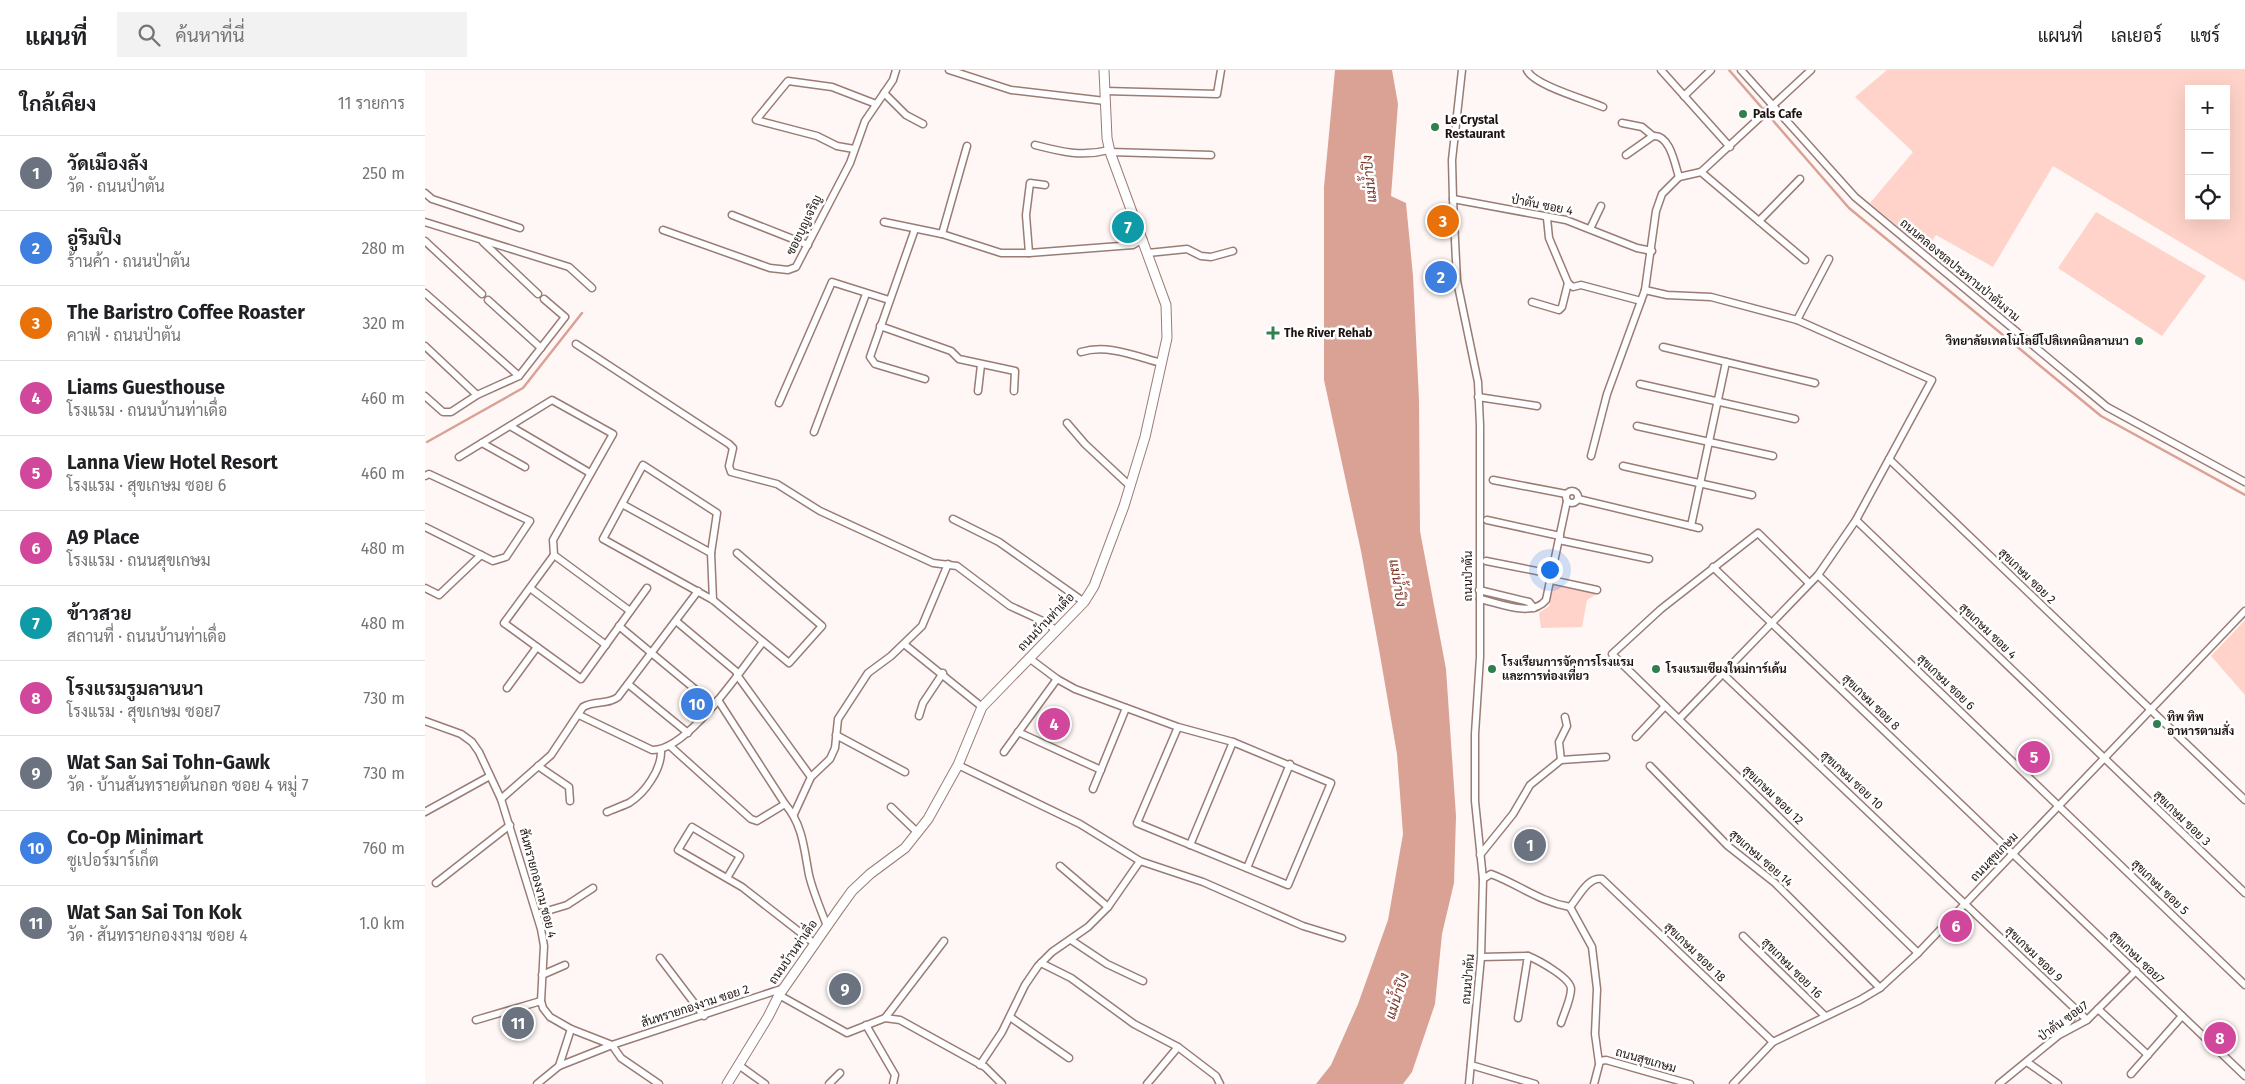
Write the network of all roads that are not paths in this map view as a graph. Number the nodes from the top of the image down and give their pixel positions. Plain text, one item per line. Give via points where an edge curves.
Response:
1 (896, 70) edge
2 (949, 70) edge
3 (1104, 70) edge
4 (1221, 70) edge
5 (1462, 70) edge
6 (1527, 70) edge
7 (1661, 70) edge
8 (1711, 70) edge
9 (1741, 70) edge
10 (1811, 70) edge
11 (1105, 91) junction
12 (885, 93) junction
13 (1684, 96) junction
14 (1105, 102) junction
15 (875, 104) junction
16 (1772, 106) junction
17 (1603, 107) dead end
18 (1622, 123) dead end
19 (923, 124) dead end
20 (1653, 136) junction
21 (1035, 145) dead end
22 (967, 146) dead end
23 (1730, 146) junction
24 (854, 149) junction
25 (1109, 151) junction
26 (1627, 155) dead end
27 (1211, 156) dead end
28 (1701, 172) junction
29 (1679, 177) junction
30 (1800, 179) dead end
31 (1045, 185) dead end
32 (425, 193) edge
33 (1453, 200) junction
34 (1601, 206) dead end
35 (732, 215) dead end
36 (1547, 218) junction
37 (1759, 221) junction
38 (425, 222) edge
39 (884, 222) dead end
40 (520, 228) dead end
41 (915, 229) junction
42 (1590, 229) junction
43 (663, 230) dead end
44 (942, 234) junction
45 (1143, 239) junction
46 (425, 241) edge
47 (482, 241) junction
48 (808, 245) junction
49 (1233, 251) dead end
50 (1652, 251) junction
51 (1029, 253) junction
52 (1148, 254) junction
53 (1829, 259) dead end
54 (1805, 260) dead end
55 (1568, 283) junction
56 (592, 288) dead end
57 (1645, 290) junction
58 (425, 293) edge
59 (482, 294) dead end
60 (866, 294) junction
61 (488, 300) dead end
62 (889, 300) junction
63 (1641, 301) junction
64 (1532, 302) dead end
65 (1797, 320) junction
66 (880, 326) junction
67 (576, 344) dead end
68 (425, 346) edge
69 (1663, 347) dead end
70 (541, 348) junction
71 (1081, 352) dead end
72 (1726, 362) junction
73 (1161, 363) junction
74 (981, 365) junction
75 (519, 376) junction
76 (925, 379) dead end
77 (1815, 383) dead end
78 (1640, 384) dead end
79 (978, 391) dead end
80 (1014, 391) dead end
81 (477, 395) junction
82 (425, 396) edge
83 (1479, 397) junction
84 (1718, 402) junction
85 (779, 403) dead end
86 (1537, 406) dead end
87 (1795, 420) dead end
88 (1067, 423) dead end
89 (509, 426) junction
90 (1637, 426) dead end
91 (814, 432) dead end
92 (1709, 442) junction
93 (481, 443) junction
94 (1591, 456) dead end
95 (1773, 456) dead end
96 (459, 457) dead end
97 (1889, 459) junction
98 (1623, 466) dead end
99 (525, 467) dead end
100 (591, 473) junction
101 (425, 476) edge
102 (1493, 480) dead end
103 (2245, 482) edge
104 (1700, 483) junction
105 (1130, 486) junction
106 (1752, 495) dead end
107 (1567, 498) junction
108 (1578, 499) junction
109 (622, 504) junction
110 (953, 520) dead end
111 (1487, 520) dead end
112 (1856, 520) junction
113 (1691, 526) junction
114 (425, 527) edge
115 (1699, 528) dead end
116 (1559, 538) junction
117 (711, 553) junction
118 (737, 553) dead end
119 (481, 555) junction
120 (554, 555) junction
121 (1649, 559) dead end
122 (1486, 561) dead end
123 (948, 564) junction
124 (1713, 567) junction
125 (1818, 575) junction
126 (1551, 577) junction
127 (1809, 583) junction
128 (425, 588) edge
129 (530, 588) junction
130 (647, 588) dead end
131 (1479, 590) junction
132 (1597, 590) dead end
133 (697, 591) junction
134 (1479, 599) junction
135 (713, 600) junction
136 (1084, 602) junction
137 (1534, 608) junction
138 (630, 611) junction
139 (2245, 611) edge
140 (676, 621) junction
141 (1772, 623) junction
142 (619, 626) junction
143 (1056, 631) junction
144 (763, 642) junction
145 (904, 644) junction
146 (606, 645) junction
147 (537, 647) junction
148 (652, 653) junction
149 (1029, 658) junction
150 (943, 673) junction
151 (738, 674) junction
152 (1723, 674) junction
153 (1057, 679) junction
154 (628, 684) junction
155 (507, 688) dead end
156 (716, 702) junction
157 (1665, 706) junction
158 (983, 707) junction
159 (1126, 708) junction
160 (2150, 710) junction
161 (579, 715) junction
162 (919, 716) dead end
163 (1565, 717) dead end
164 (1679, 719) junction
165 (425, 721) edge
166 (1178, 727) junction
167 (1018, 732) junction
168 (687, 733) junction
169 (836, 734) junction
170 (1636, 737) dead end
171 (1233, 742) junction
172 (670, 746) junction
173 (661, 750) junction
174 (1004, 752) dead end
175 (1606, 757) dead end
176 (2104, 758) junction
177 (1561, 760) junction
178 (1290, 764) junction
179 (958, 765) junction
180 (538, 766) junction
181 (1650, 766) dead end
182 (1101, 770) junction
183 (905, 772) dead end
184 (491, 776) junction
185 (811, 777) junction
186 (1093, 789) dead end
187 (501, 798) junction
188 (2245, 800) edge
189 (570, 801) dead end
190 (785, 804) junction
191 (2059, 805) junction
192 (891, 807) dead end
193 (425, 812) edge
194 (607, 812) dead end
195 (794, 814) junction
196 (511, 825) junction
197 (918, 833) junction
198 (1191, 844) junction
199 (2013, 854) junction
200 (1480, 855) junction
201 (1140, 861) junction
202 (1060, 866) dead end
203 (1247, 868) junction
204 (727, 878) junction
205 (1483, 879) junction
206 (436, 883) dead end
207 (593, 888) dead end
208 (2245, 893) edge
209 (1966, 903) junction
210 (1108, 907) junction
211 (1570, 907) junction
212 (537, 914) junction
213 (827, 926) junction
214 (1743, 936) dead end
215 (1342, 938) dead end
216 (1071, 940) junction
217 (944, 941) dead end
218 (815, 944) junction
219 (1918, 953) junction
220 (1528, 956) junction
221 (1481, 957) junction
222 (660, 958) dead end
223 (1041, 963) junction
224 (565, 965) dead end
225 (2136, 971) junction
226 (542, 975) junction
227 (1143, 981) dead end
228 (2245, 985) edge
229 (1880, 988) junction
230 (781, 991) junction
231 (541, 1000) junction
232 (2098, 1009) junction
233 (2077, 1011) junction
234 (704, 1016) junction
235 (1825, 1016) junction
236 (2183, 1016) junction
237 (1010, 1017) junction
238 (885, 1018) junction
239 (1518, 1018) dead end
240 (476, 1020) dead end
241 (2087, 1020) junction
242 (1561, 1023) dead end
243 (866, 1025) junction
244 (571, 1029) junction
245 (2059, 1035) junction
246 (1773, 1042) junction
247 (613, 1045) junction
248 (1178, 1046) junction
249 (2148, 1055) junction
250 (1069, 1058) dead end
251 (2027, 1062) junction
252 (979, 1064) junction
253 (1598, 1064) junction
254 (1471, 1065) junction
255 (559, 1066) junction
256 (740, 1066) junction
257 (840, 1073) dead end
258 (2131, 1074) dead end
259 (2245, 1076) edge
260 (537, 1084) edge
261 (659, 1084) edge
262 (727, 1084) edge
263 (765, 1084) edge
264 (829, 1084) edge
265 (893, 1084) edge
266 (1002, 1084) edge
267 (1147, 1084) edge
268 (1220, 1084) edge
269 (1469, 1084) edge
270 (1535, 1084) edge
271 (1594, 1084) edge
272 (1690, 1084) edge
273 (1733, 1084) edge
274 (1999, 1084) edge
275 (2058, 1084) edge

1 - 12 street, ซอยบุญเจริญ
2 - 14 street via 1011,90
3 - 11 street, ถนนบ้านท่าเดื่อ
4 - 11 street via 1217,94
5 - 33 street, ถนนป่าตัน via 1452,160
6 - 17 street via 1529,75 1552,87
7 - 13 street
8 - 13 street
9 - 16 street, ถนนคลองชลประทานป่าตันงาม
10 - 16 street
11 - 14 street, ถนนบ้านท่าเดื่อ
12 - 15 street, ซอยบุญเจริญ
12 - 19 street via 905,115
13 - 23 street
14 - 25 street, ถนนบ้านท่าเดื่อ
15 - 24 street, ซอยบุญเจริญ
15 - 24 street via 832,88 788,81 756,120
16 - 23 street
16 - 103 street, ถนนคลองชลประทานป่าตันงาม via 1855,197 2107,407
18 - 20 street via 1647,129
20 - 26 street
20 - 29 street via 1664,139
21 - 25 street via 1059,152 1090,155
22 - 44 street
23 - 28 street
24 - 48 street, ซอยบุญเจริญ
25 - 27 street
25 - 45 street, ถนนบ้านท่าเดื่อ
28 - 29 street
28 - 37 street
29 - 50 street via 1662,194 1656,211
30 - 37 street
31 - 51 street via 1030,183 1026,215
32 - 40 street via 432,199
33 - 36 street, ป่าตัน ซอย 4
33 - 83 street, ถนนป่าตัน via 1457,281
34 - 42 street
35 - 48 street
36 - 42 street, ป่าตัน ซอย 4 via 1566,220
36 - 55 street via 1549,238
37 - 54 street
38 - 47 street
39 - 41 street
41 - 44 street
41 - 62 street
42 - 50 street, ป่าตัน ซอย 4
43 - 48 street, ซอยบุญเจริญ via 770,268 787,270 796,267
44 - 51 street via 1001,253
45 - 51 street via 1133,245
45 - 52 street, ถนนบ้านท่าเดื่อ
46 - 59 street
47 - 56 street via 569,267
47 - 70 street via 565,318
49 - 52 street via 1211,257 1187,249
50 - 57 street
52 - 73 street, ถนนบ้านท่าเดื่อ via 1167,313 1167,338
53 - 65 street
55 - 63 street via 1573,287 1581,286
55 - 64 street via 1563,307 1559,310
57 - 63 street
57 - 65 street via 1667,295 1711,297
58 - 75 street
60 - 62 street
60 - 85 street via 832,282
60 - 91 street
61 - 70 street
62 - 66 street
63 - 94 street via 1607,394
65 - 97 street via 1931,380
66 - 74 street
66 - 76 street via 870,357 875,364
67 - 123 street via 729,444 733,448 731,472 777,484 820,511 933,563
68 - 81 street
69 - 72 street
70 - 75 street
71 - 73 street via 1110,350
72 - 77 street
72 - 84 street
73 - 105 street, ถนนบ้านท่าเดื่อ via 1145,437
74 - 79 street
74 - 80 street via 1015,371
75 - 81 street
78 - 84 street
81 - 82 street via 451,412 443,412
83 - 86 street
83 - 131 street, ถนนป่าตัน
84 - 87 street
84 - 92 street
88 - 105 street
89 - 93 street
89 - 100 street
89 - 100 street via 552,400 613,434
90 - 92 street
92 - 95 street
92 - 104 street
93 - 96 street
93 - 99 street
97 - 112 street
97 - 160 street, สุขเกษม ซอย 2
98 - 104 street
100 - 120 street via 553,540
101 - 119 street via 429,474 530,521 506,557 493,561
102 - 107 street
104 - 106 street
104 - 113 street
105 - 136 street, ถนนบ้านท่าเดื่อ via 1102,566
107 - 108 street via 1572,503
107 - 108 street via 1573,490
107 - 116 street
108 - 113 street
109 - 117 street
109 - 117 street via 643,466 717,513
109 - 133 street via 603,539
110 - 136 street via 999,542
111 - 116 street
112 - 125 street
112 - 176 street, สุขเกษม ซอย 4
113 - 115 street
114 - 119 street
116 - 121 street
116 - 126 street
117 - 135 street
118 - 144 street via 822,626 789,663
119 - 128 street via 439,595
120 - 129 street
120 - 138 street
122 - 126 street
123 - 143 street via 968,572 1010,606 1047,622
123 - 145 street via 929,614
124 - 127 street via 1758,533
124 - 141 street, สุขเกษม ซอย 8
124 - 157 street, สุขเกษม ซอย 12 via 1612,654
125 - 127 street
125 - 191 street, สุขเกษม ซอย 6
126 - 132 street
126 - 137 street via 1546,600 1542,606
127 - 141 street
129 - 146 street
129 - 147 street via 504,623
130 - 138 street
131 - 134 street, ถนนป่าตัน
131 - 137 street via 1529,602
133 - 135 street
133 - 140 street
134 - 137 street via 1528,610
134 - 200 street, ถนนป่าตัน via 1475,801
135 - 144 street
136 - 143 street, ถนนบ้านท่าเดื่อ
138 - 142 street
139 - 160 street, ถนนสุขเกษม
140 - 148 street
140 - 151 street
141 - 152 street
141 - 199 street, สุขเกษม ซอย 8
142 - 146 street
142 - 148 street
143 - 149 street, ถนนบ้านท่าเดื่อ
144 - 151 street
145 - 150 street
145 - 169 street via 868,673 843,708
146 - 147 street via 581,679
147 - 155 street
148 - 154 street
148 - 156 street
149 - 153 street
149 - 158 street, ถนนบ้านท่าเดื่อ
150 - 158 street
150 - 162 street via 923,703
151 - 156 street
151 - 185 street
152 - 164 street
152 - 209 street, สุขเกษม ซอย 10
153 - 159 street
153 - 167 street
154 - 161 street via 612,702 591,702
154 - 168 street
156 - 168 street
156 - 190 street
157 - 164 street, สุขเกษม ซอย 12
157 - 170 street
158 - 179 street, ถนนบ้านท่าเดื่อ
159 - 166 street
159 - 182 street
160 - 176 street, ถนนสุขเกษม
160 - 188 street, สุขเกษม ซอย 2
161 - 173 street via 652,750
161 - 180 street via 551,755
163 - 177 street via 1567,726 1559,742
164 - 219 street, สุขเกษม ซอย 12
165 - 184 street, สันทรายกองงาม ซอย 4 via 461,734 472,742
166 - 171 street
166 - 198 street via 1137,823
167 - 174 street
167 - 182 street
168 - 172 street
169 - 183 street
169 - 185 street via 830,759
171 - 178 street
171 - 198 street
172 - 173 street
172 - 190 street via 751,819 757,820
173 - 194 street via 657,769 638,796
175 - 177 street
176 - 191 street, ถนนสุขเกษม
176 - 208 street, สุขเกษม ซอย 3
177 - 200 street via 1530,785 1513,814
178 - 203 street
178 - 203 street via 1331,784 1287,885
179 - 197 street, ถนนบ้านท่าเดื่อ
179 - 201 street via 1080,824
180 - 187 street
180 - 189 street via 569,787
181 - 229 street, สุขเกษม ซอย 14 via 1728,846 1775,883
182 - 186 street
184 - 187 street, สันทรายกองงาม ซอย 4
184 - 193 street
185 - 195 street
187 - 196 street, สันทรายกองงาม ซอย 4
190 - 195 street
191 - 199 street, ถนนสุขเกษม
191 - 228 street, สุขเกษม ซอย 5 via 2093,833
192 - 197 street
195 - 213 street via 805,843 809,876
196 - 206 street
196 - 212 street, สันทรายกองงาม ซอย 4
197 - 213 street, ถนนบ้านท่าเดื่อ via 905,848 852,891
198 - 203 street
199 - 209 street, ถนนสุขเกษม
199 - 225 street, สุขเกษม ซอย7
200 - 205 street, ถนนป่าตัน
201 - 210 street
201 - 215 street via 1203,882 1287,919
202 - 210 street
204 - 204 street via 678,850 692,827 740,856
204 - 218 street
205 - 211 street via 1491,874 1540,900
205 - 221 street, ถนนป่าตัน
207 - 212 street via 567,905
209 - 219 street, ถนนสุขเกษม
209 - 233 street, สุขเกษม ซอย 9
210 - 216 street
211 - 246 street, สุขเกษม ซอย 18 via 1590,882 1602,879
211 - 253 street via 1592,947 1597,989 1595,1034
212 - 226 street, สันทรายกองงาม ซอย 4 via 544,946
213 - 218 street, ถนนบ้านท่าเดื่อ
214 - 235 street, สุขเกษม ซอย 16
216 - 223 street
216 - 227 street via 1107,964
217 - 238 street
218 - 230 street, ถนนบ้านท่าเดื่อ
219 - 229 street, ถนนสุขเกษม
220 - 221 street
220 - 239 street
220 - 242 street via 1569,982 1571,988
221 - 254 street, ถนนป่าตัน
222 - 234 street
223 - 237 street via 1025,985
223 - 248 street via 1076,982 1134,1024
224 - 226 street
225 - 232 street, ป่าตัน ซอย7
225 - 236 street, สุขเกษม ซอย7
226 - 231 street, สันทรายกองงาม ซอย 4
229 - 235 street, ถนนสุขเกษม
230 - 234 street, สันทรายกองงาม ซอย 2
230 - 243 street via 847,1033
230 - 256 street, ถนนบ้านท่าเดื่อ
231 - 240 street
231 - 244 street via 550,1017
232 - 241 street, ป่าตัน ซอย7
232 - 249 street
233 - 241 street, สุขเกษม ซอย 9
233 - 245 street
234 - 247 street, สันทรายกองงาม ซอย 2
235 - 246 street, ถนนสุขเกษม
236 - 249 street
236 - 259 street, สุขเกษม ซอย7
237 - 250 street
237 - 252 street
238 - 243 street
238 - 252 street via 900,1020
241 - 245 street, ป่าตัน ซอย7
243 - 265 street via 895,1075
244 - 247 street
244 - 255 street
245 - 251 street, ป่าตัน ซอย7
246 - 273 street, ถนนสุขเกษม
247 - 255 street, สันทรายกองงาม ซอย 2
247 - 261 street via 621,1058
248 - 267 street
248 - 268 street via 1216,1076
249 - 258 street
251 - 274 street, ป่าตัน ซอย7
251 - 275 street
252 - 266 street
253 - 271 street
253 - 272 street, ถนนสุขเกษม via 1606,1060
254 - 269 street, ถนนป่าตัน
254 - 270 street
255 - 260 street
256 - 262 street, ถนนบ้านท่าเดื่อ
256 - 263 street
257 - 264 street

